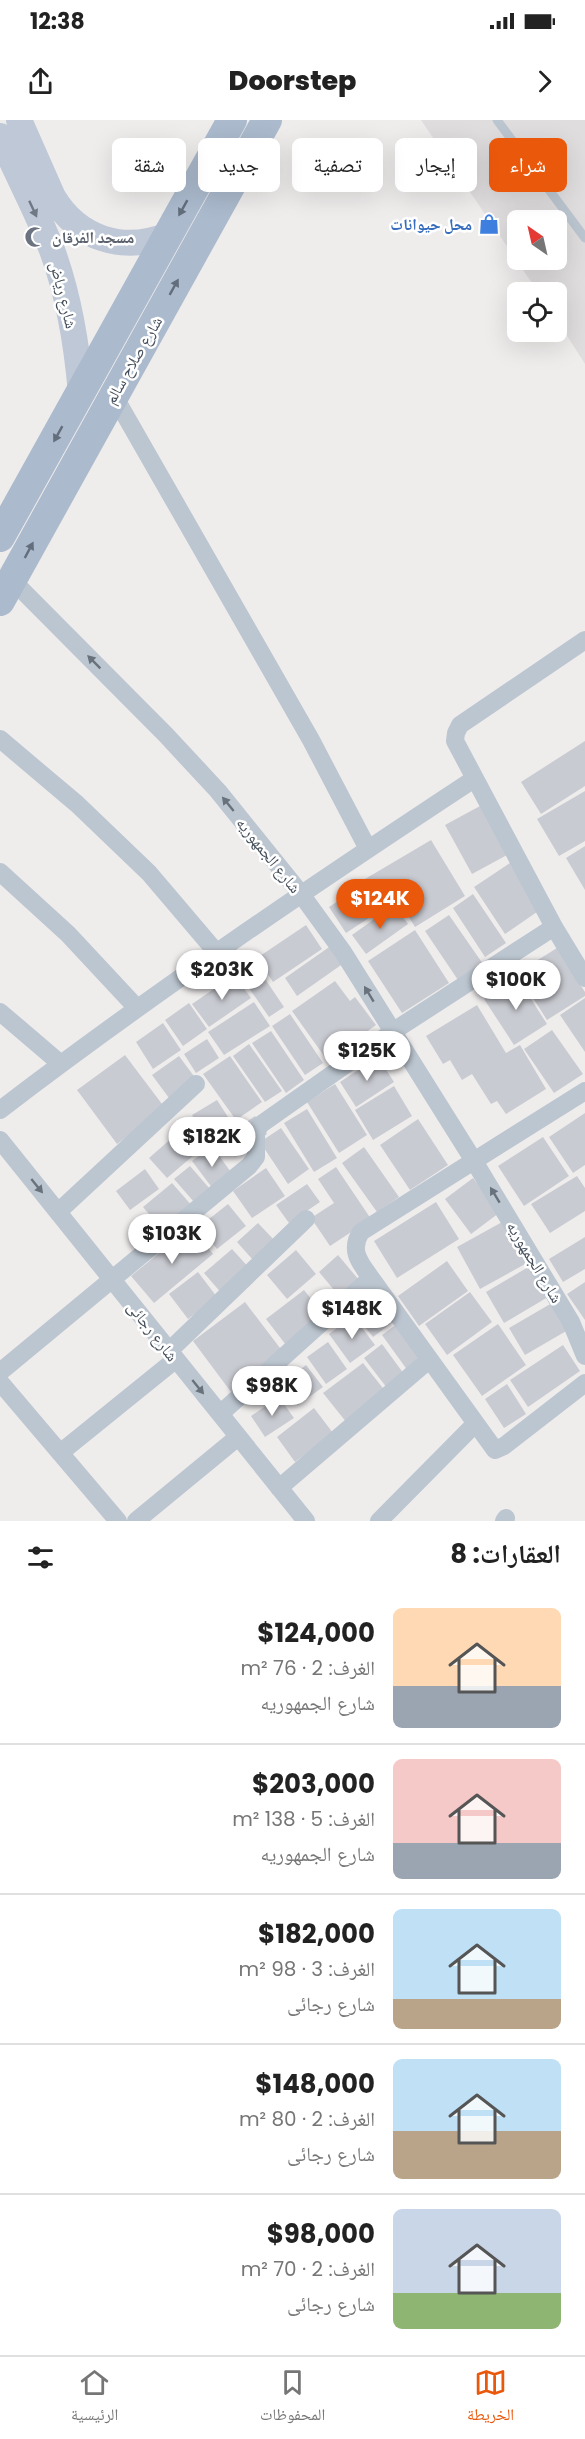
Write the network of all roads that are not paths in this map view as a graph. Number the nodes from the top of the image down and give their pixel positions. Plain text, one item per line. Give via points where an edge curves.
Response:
1 (19, 120) edge
2 (232, 120) edge
3 (267, 120) edge
4 (497, 120) edge
5 (0, 136) edge
6 (168, 235) junction
7 (585, 238) edge
8 (81, 394) junction
9 (113, 394) junction
10 (0, 537) edge
11 (6, 590) edge
12 (585, 640) edge
13 (0, 739) edge
14 (474, 779) junction
15 (368, 849) junction
16 (0, 872) edge
17 (301, 894) junction
18 (554, 927) junction
19 (217, 953) junction
20 (585, 978) edge
21 (137, 1008) junction
22 (0, 1012) edge
23 (392, 1032) junction
24 (61, 1064) junction
25 (196, 1084) dead end
26 (585, 1091) edge
27 (0, 1110) edge
28 (0, 1140) edge
29 (474, 1161) junction
30 (7, 1163) edge
31 (58, 1212) junction
32 (306, 1219) dead end
33 (371, 1278) junction
34 (113, 1279) junction
35 (172, 1356) junction
36 (585, 1356) edge
37 (429, 1360) junction
38 (0, 1372) edge
39 (0, 1382) edge
40 (585, 1383) edge
41 (220, 1414) junction
42 (475, 1424) junction
43 (238, 1437) junction
44 (60, 1453) junction
45 (279, 1488) junction
46 (118, 1521) edge
47 (136, 1521) edge
48 (306, 1521) edge
49 (379, 1521) edge

1 - 6 street via 53,197 79,227 116,243 142,243
2 -> 6 main road, شارع صلاح سالم
9 -> 3 main road, شارع صلاح سالم
4 - 7 lane
5 -> 8 street, شارع رياض via 51,248 63,285
6 - 8 main road, شارع صلاح سالم
8 -> 10 main road, شارع صلاح سالم
11 -> 9 main road, شارع صلاح سالم
9 - 15 street via 305,730
17 -> 11 street, شارع الجمهوريه via 166,735
12 - 14 street via 460,726 455,741
13 - 19 street via 77,804 149,873
14 - 15 street
14 - 18 street
15 - 17 street
16 - 21 street via 68,934
17 - 19 street
23 -> 17 street, شارع الجمهوريه via 343,952
18 - 20 street
18 - 23 street
19 - 21 street
21 - 24 street
22 - 24 street
23 - 29 street, شارع الجمهوريه
23 - 34 street via 260,1125 256,1157 249,1166
24 - 27 street
25 - 31 street
26 - 29 street
28 - 30 street, شارع رجائى
29 - 33 street via 361,1232 354,1251
36 -> 29 street, شارع الجمهوريه via 571,1322
30 -> 31 street, شارع رجائى
31 - 34 street, شارع رجائى
32 - 35 street
33 - 37 street
33 - 41 street
34 - 35 street, شارع رجائى
34 - 38 street
35 -> 41 street, شارع رجائى
35 - 44 street
37 - 42 street
37 - 45 street
39 - 44 street
40 - 42 street via 495,1450
41 - 43 street, شارع رجائى
42 - 49 street
43 - 45 street, شارع رجائى
43 - 47 street
44 - 46 street
45 - 48 street, شارع رجائى

